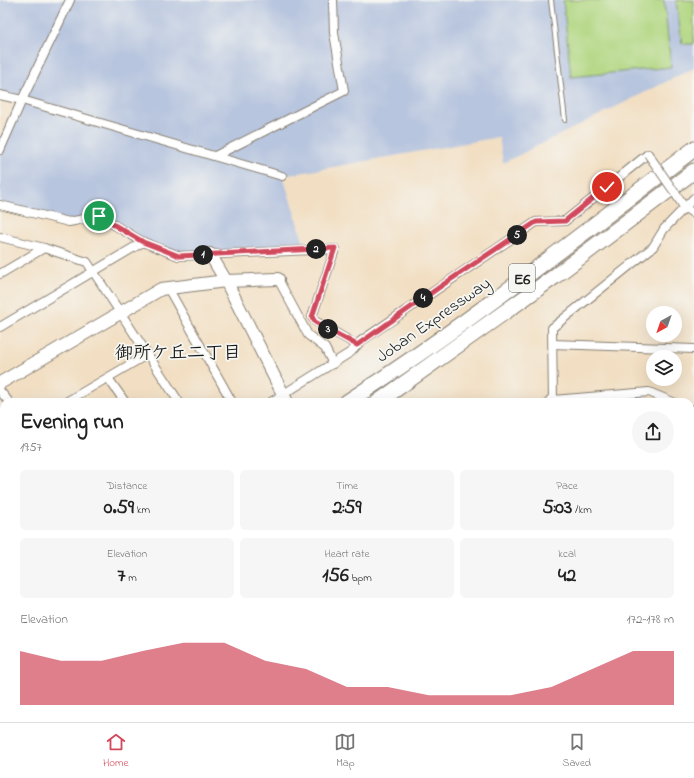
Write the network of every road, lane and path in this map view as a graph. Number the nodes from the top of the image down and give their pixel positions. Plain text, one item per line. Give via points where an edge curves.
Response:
1 (70, 0) edge
2 (333, 0) edge
3 (551, 0) edge
4 (0, 95) edge
5 (22, 100) junction
6 (565, 120) dead end
7 (0, 150) edge
8 (694, 150) edge
9 (215, 156) junction
10 (694, 171) edge
11 (282, 176) dead end
12 (694, 198) edge
13 (0, 205) edge
14 (684, 207) junction
15 (694, 214) edge
16 (0, 237) edge
17 (143, 242) junction
18 (44, 248) junction
19 (210, 254) junction
20 (94, 272) junction
21 (0, 274) edge
22 (278, 279) joint
23 (226, 281) junction
24 (168, 288) junction
25 (121, 311) junction
26 (0, 327) edge
27 (553, 344) junction
28 (357, 345) junction
29 (694, 349) edge
30 (148, 354) junction
31 (333, 364) junction
32 (108, 378) junction
33 (0, 383) edge
34 (73, 398) edge
35 (122, 398) edge
36 (176, 398) edge
37 (230, 398) edge
38 (285, 398) edge
39 (353, 398) edge
40 (384, 398) edge
41 (553, 398) edge
42 (591, 398) edge
43 (663, 398) edge

1 - 5 street
2 - 9 street via 334,33 344,91
3 - 6 lane
4 - 5 street
5 - 7 street
5 - 9 street
8 - 39 highway, Joban Expressway / E6 via 537,268
9 - 11 street
10 - 40 highway, E6 via 548,281
12 - 14 street
13 - 17 street via 69,222 99,216
14 - 15 street
14 - 27 street via 653,246 552,328
14 - 28 street, bridge via 648,154 565,221 536,222
16 - 18 street
17 - 19 street via 179,256
17 - 20 street
18 - 20 street via 87,262
18 - 21 street
19 - 23 street
19 - 28 street via 335,248 312,317 315,322
20 - 25 street
20 - 26 street
22 - 23 street
22 - 31 street via 308,335 325,348
23 - 24 street
23 - 38 street
24 - 25 street via 161,288
24 - 37 street
25 - 30 street
25 - 33 street
27 - 29 street
27 - 41 street
28 - 31 street
30 - 32 street
30 - 36 street
31 - 38 street
32 - 34 street
32 - 35 street
42 - 43 street via 649,392

